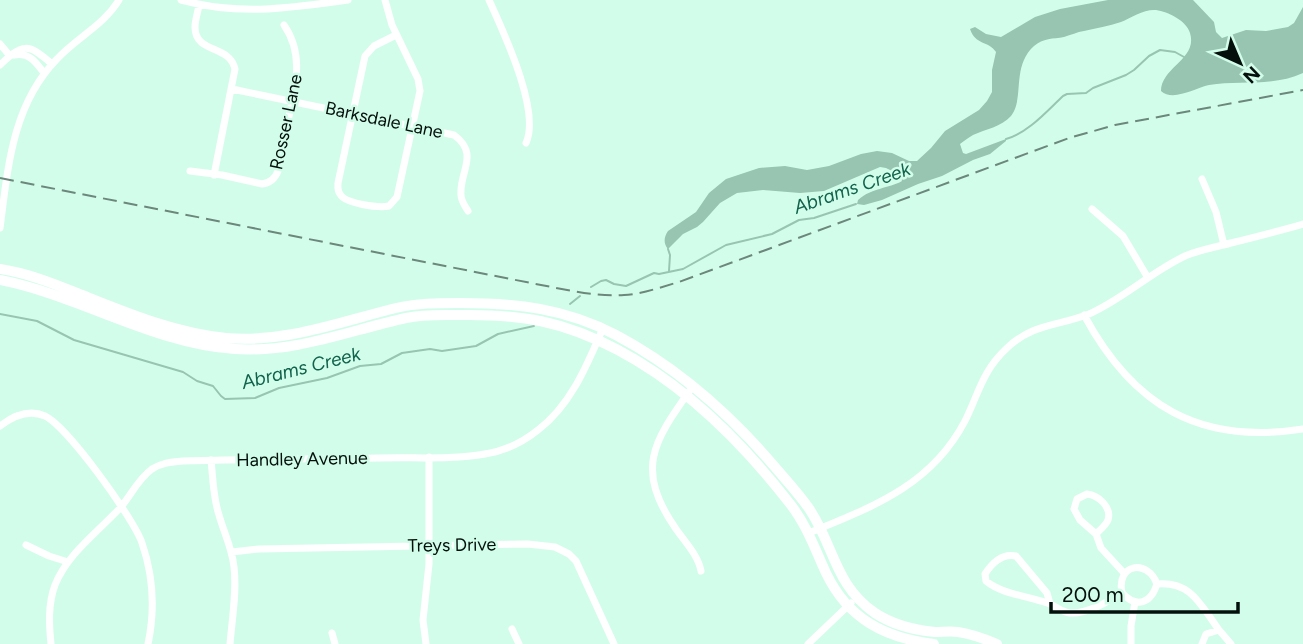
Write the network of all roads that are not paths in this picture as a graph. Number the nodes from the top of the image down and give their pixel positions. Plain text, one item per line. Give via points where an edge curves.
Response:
1 (119, 0) edge
2 (181, 0) edge
3 (348, 0) edge
4 (385, 0) edge
5 (489, 0) edge
6 (199, 5) junction
7 (284, 25) dead end
8 (396, 35) junction
9 (0, 44) edge
10 (10, 56) junction
11 (52, 64) junction
12 (0, 65) edge
13 (44, 73) junction
14 (232, 89) junction
15 (292, 102) junction
16 (353, 113) junction
17 (413, 126) junction
18 (526, 143) dead end
19 (190, 171) dead end
20 (214, 175) junction
21 (1202, 179) dead end
22 (1092, 209) dead end
23 (468, 211) dead end
24 (1303, 224) edge
25 (0, 228) edge
26 (1224, 245) junction
27 (0, 269) edge
28 (1148, 278) junction
29 (0, 280) edge
30 (1084, 316) junction
31 (603, 328) junction
32 (598, 340) junction
33 (693, 386) junction
34 (686, 396) junction
35 (0, 426) edge
36 (1303, 429) edge
37 (429, 457) junction
38 (211, 460) junction
39 (121, 506) junction
40 (820, 528) junction
41 (809, 533) junction
42 (1096, 534) junction
43 (26, 545) dead end
44 (430, 546) junction
45 (232, 552) junction
46 (68, 562) junction
47 (701, 571) dead end
48 (1124, 573) junction
49 (1157, 584) junction
50 (1122, 593) junction
51 (856, 597) junction
52 (1135, 602) junction
53 (1050, 604) junction
54 (848, 606) junction
55 (512, 629) dead end
56 (1219, 630) junction
57 (332, 633) dead end
58 (919, 643) edge
59 (51, 644) edge
60 (148, 644) edge
61 (230, 644) edge
62 (335, 644) edge
63 (426, 644) edge
64 (519, 644) edge
65 (614, 644) edge
66 (808, 644) edge
67 (934, 644) edge
68 (997, 644) edge
69 (1131, 644) edge
70 (1202, 644) edge
71 (1231, 644) edge

1 - 11 street
2 - 6 street
3 - 6 street via 255,10
4 - 8 street
5 - 18 street via 522,80 530,121
6 - 14 street via 196,33 204,45 231,59 235,72
7 - 15 street, Rosser Lane via 297,60
8 - 16 street via 366,54
8 - 17 street via 420,86
9 - 10 street
10 - 11 street via 30,48
10 - 12 street
10 - 13 street via 29,56
11 - 13 street
13 - 25 street via 16,128
14 - 15 street, Barksdale Lane
14 - 20 street
15 - 16 street, Barksdale Lane
15 - 20 street, Rosser Lane via 273,179 262,184
16 - 17 street, Barksdale Lane
16 - 17 street via 338,188 345,199 366,204 387,207 396,200
17 - 23 street, Barksdale Lane via 450,134 464,145 468,161 461,195
19 - 20 street, Rosser Lane
21 - 26 street
22 - 28 street via 1123,236
24 - 26 street
26 - 28 street via 1188,255
27 - 31 main road via 34,276 165,326 227,338 288,336 396,308 434,303 532,306
28 - 30 street
29 - 32 main road via 156,334 227,348 293,347 408,317 437,315 530,318
30 - 36 street via 1124,375 1175,413 1245,433
30 - 40 street via 1035,330 1009,345 992,363 956,436 922,475 882,501
31 - 32 street, Handley Avenue
31 - 33 main road
32 - 34 main road
32 - 37 street, Handley Avenue via 564,405 536,432 487,454
33 - 34 street
33 - 40 main road via 749,437
34 - 41 main road via 740,446 790,503
34 - 47 street via 659,437 653,458 654,484 662,507
35 - 39 street via 22,414 53,420
37 - 38 street, Handley Avenue
37 - 44 street
38 - 39 street, Handley Avenue via 160,465 145,475
38 - 45 street via 215,501
39 - 46 street, Handley Avenue
39 - 60 street via 138,534 149,572 152,612
40 - 41 street
40 - 51 main road via 841,576
41 - 54 main road via 829,578
42 - 42 street via 1107,521 1107,509 1093,494 1082,495 1074,509
42 - 48 street via 1101,548
43 - 46 street
44 - 45 street, Treys Drive
44 - 63 street via 423,620
44 - 65 street, Treys Drive via 528,544 562,550 580,567
45 - 61 street via 235,580
46 - 59 street, Handley Avenue via 53,592
48 - 49 street via 1143,568
48 - 50 street
49 - 52 street via 1149,599
49 - 56 street via 1183,587
50 - 52 street
50 - 53 street via 1080,612 1070,613
51 - 54 street
51 - 68 main road via 894,624 960,632
52 - 69 street
53 - 53 street via 995,587 985,574 999,559 1016,556 1047,593
54 - 58 main road via 880,630
54 - 66 street
55 - 64 street
56 - 70 street via 1206,634
56 - 71 street
57 - 62 street
58 - 67 main road

